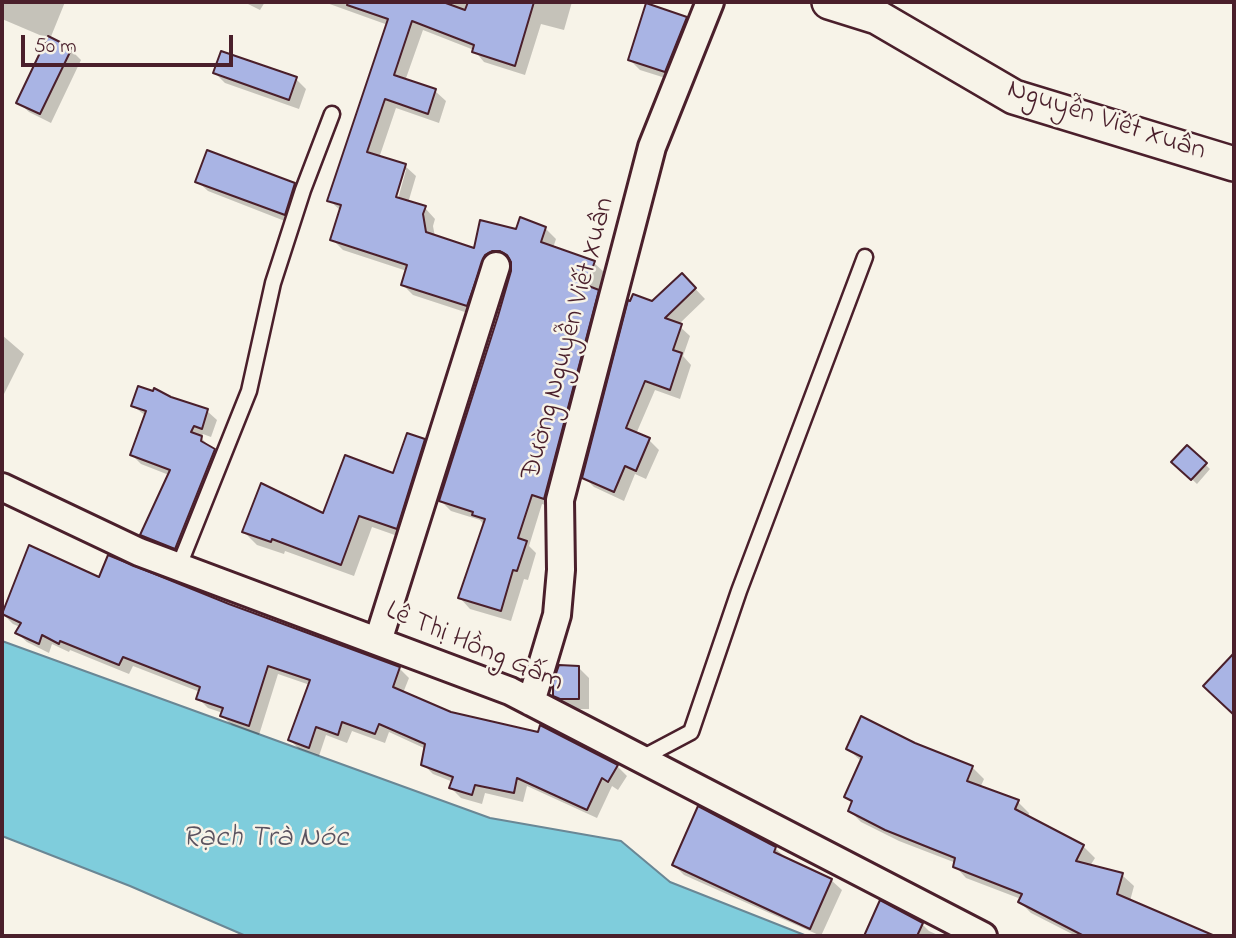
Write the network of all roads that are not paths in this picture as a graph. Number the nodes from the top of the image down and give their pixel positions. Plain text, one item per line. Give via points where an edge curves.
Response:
1 (710, 2) edge
2 (830, 2) edge
3 (332, 114) dead end
4 (1234, 164) edge
5 (865, 257) dead end
6 (496, 266) dead end
7 (2, 487) edge
8 (179, 566) junction
9 (378, 641) junction
10 (531, 702) junction
11 (640, 759) junction
12 (983, 936) edge

1 - 10 street, Đường Nguyễn Viết Xuân via 652,147 560,499 557,615
2 - 4 street, Nguyễn Viết Xuân via 877,17 1014,97
3 - 8 lane via 273,283 249,391
5 - 11 lane via 739,590 691,732
6 - 9 street
7 - 8 street, Lê Thị Hồng Gấm via 139,552
8 - 9 street, Lê Thị Hồng Gấm
9 - 10 street, Lê Thị Hồng Gấm
10 - 11 street, Lê Thị Hồng Gấm
11 - 12 street, Lê Thị Hồng Gấm

